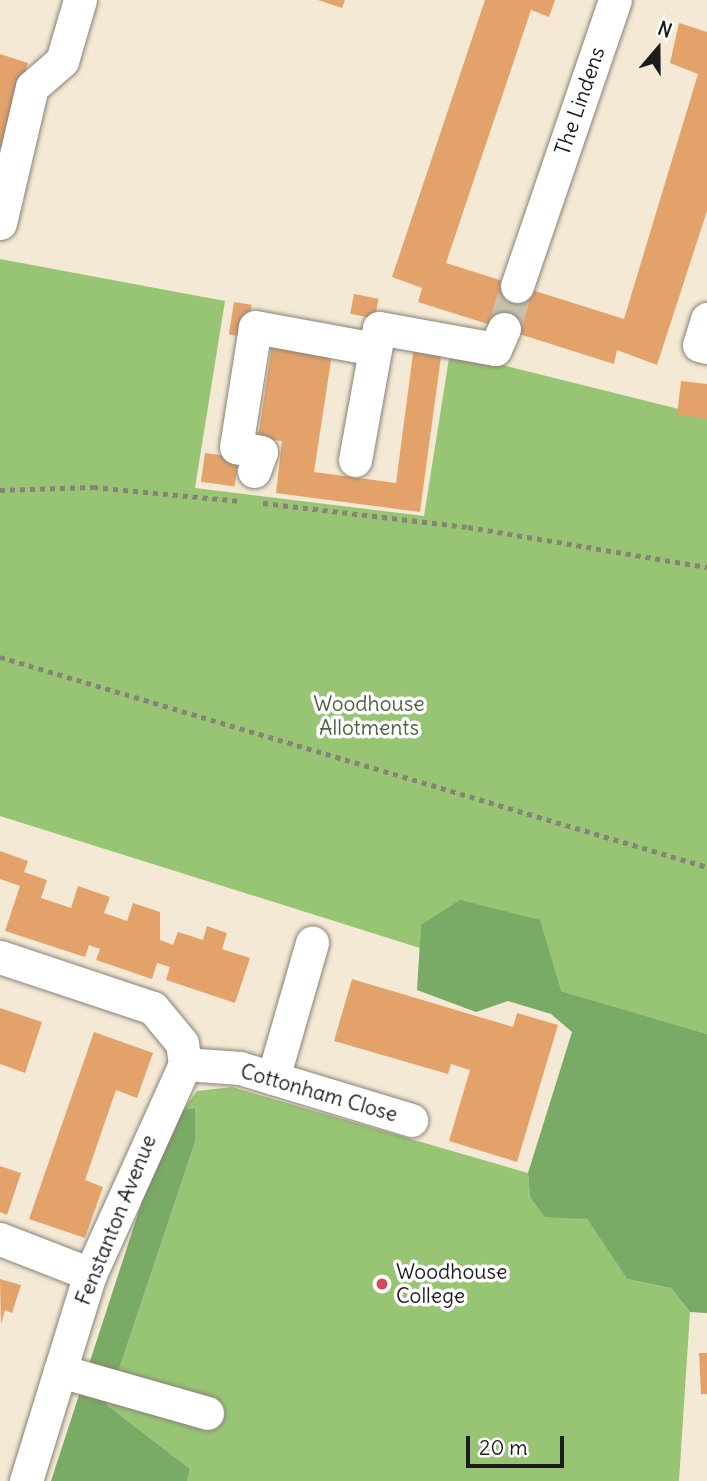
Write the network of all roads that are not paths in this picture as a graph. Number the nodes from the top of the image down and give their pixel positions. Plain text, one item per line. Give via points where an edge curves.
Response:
1 (80, 0) edge
2 (615, 0) edge
3 (0, 223) edge
4 (517, 286) tunnel mouth
5 (707, 319) edge
6 (504, 330) tunnel mouth
7 (707, 347) edge
8 (375, 349) junction
9 (355, 460) dead end
10 (254, 471) dead end
11 (312, 943) dead end
12 (0, 957) edge
13 (184, 1054) junction
14 (273, 1078) junction
15 (411, 1120) dead end
16 (0, 1239) edge
17 (90, 1274) junction
18 (60, 1371) junction
19 (207, 1413) dead end
20 (26, 1481) edge

1 - 3 street via 62,61 32,88
2 - 4 street, The Lindens
5 - 7 street via 699,345
6 - 8 street via 495,349 379,328
8 - 9 street
8 - 10 street via 256,327 236,447 261,452
11 - 14 street
12 - 13 street via 153,1008
13 - 14 street, Cottonham Close
13 - 17 street, Fenstanton Avenue
14 - 15 street, Cottonham Close
16 - 17 street
17 - 18 street, Fenstanton Avenue
18 - 19 street
18 - 20 street, Fenstanton Avenue

